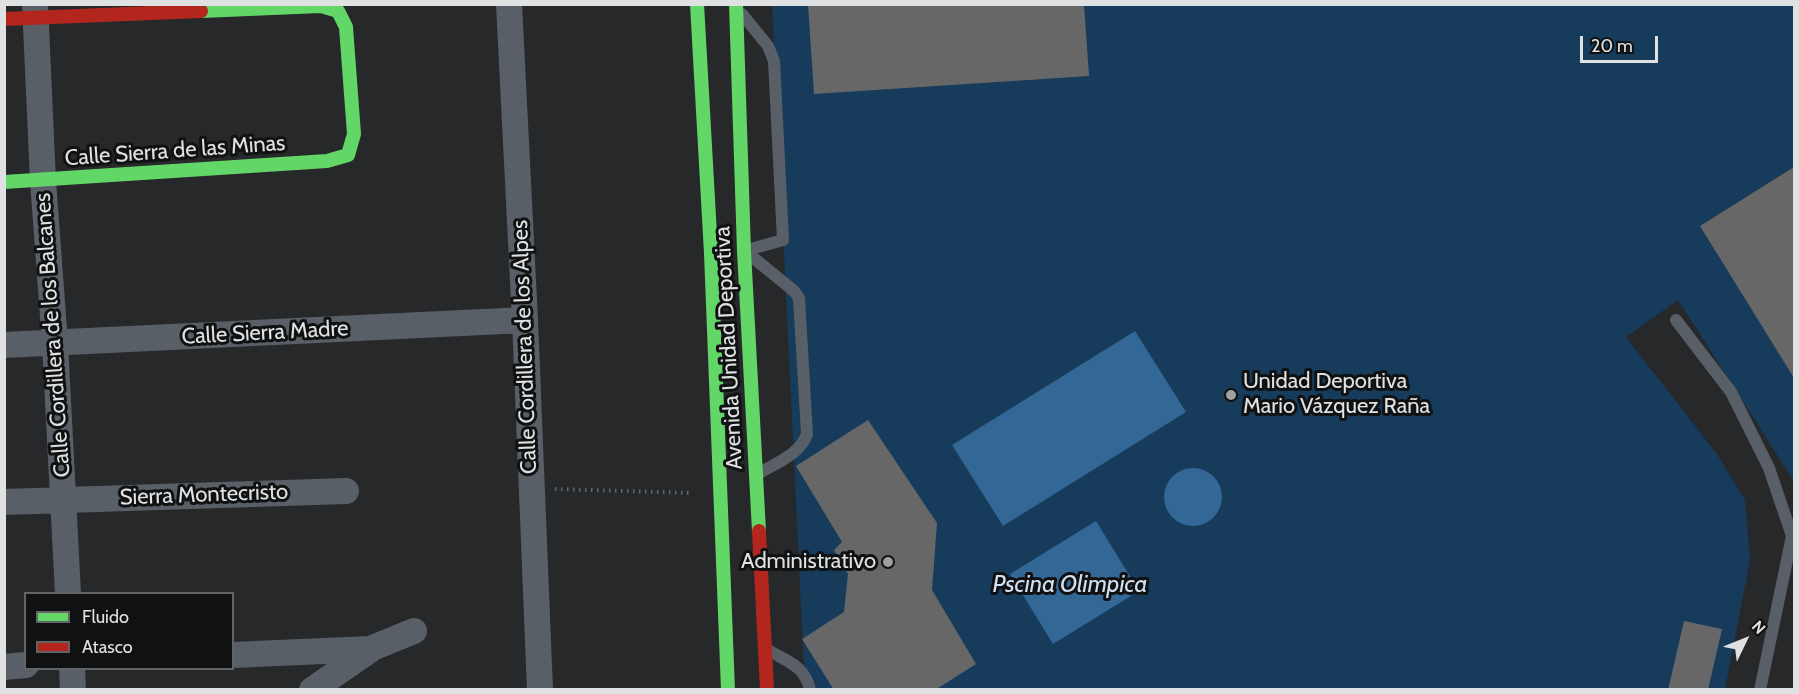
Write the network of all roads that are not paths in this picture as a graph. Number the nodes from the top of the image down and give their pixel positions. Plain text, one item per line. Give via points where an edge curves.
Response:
1 (509, 4) edge
2 (697, 4) edge
3 (736, 5) edge
4 (36, 11) edge
5 (4, 19) edge
6 (43, 181) junction
7 (4, 182) edge
8 (728, 252) junction
9 (525, 320) junction
10 (1676, 320) dead end
11 (55, 343) junction
12 (4, 345) edge
13 (756, 476) junction
14 (346, 491) dead end
15 (63, 500) junction
16 (4, 502) edge
17 (1793, 536) edge
18 (68, 592) edge
19 (724, 618) junction
20 (753, 619) junction
21 (414, 631) dead end
22 (765, 648) junction
23 (370, 649) junction
24 (234, 655) edge
25 (24, 665) edge
26 (4, 667) edge
27 (72, 670) edge
28 (73, 690) edge
29 (312, 690) edge
30 (540, 690) edge
31 (728, 690) edge
32 (767, 690) edge
33 (810, 690) edge
34 (1760, 690) edge

1 - 9 street, Calle Cordillera de los Alpes
2 - 8 street, Avenida Unidad Deportiva
3 - 8 street, Avenida Unidad Deportiva
3 - 8 lane via 768,46 774,61 783,240
4 - 5 street
4 - 6 street, Calle Cordillera de los Balcanes
4 - 6 street, Calle Sierra de las Minas via 321,6 338,11 346,27 354,134 348,155 327,161
6 - 7 street, Calle Sierra de las Minas
6 - 11 street, Calle Cordillera de los Balcanes
8 - 13 street, Avenida Unidad Deportiva
8 - 13 lane via 795,291 800,298 807,434 797,449
8 - 19 street, Avenida Unidad Deportiva via 719,494
9 - 11 street, Calle Sierra Madre
9 - 30 street, Calle Cordillera de los Alpes
10 - 17 lane via 1731,392 1769,468
11 - 12 street, Calle Sierra Madre
11 - 15 street, Calle Cordillera de los Balcanes
13 - 20 street, Avenida Unidad Deportiva
14 - 15 street, Sierra Montecristo
15 - 16 street, Sierra Montecristo
15 - 18 street, Calle Cordillera de los Balcanes
17 - 34 lane
19 - 20 street
19 - 31 street, Avenida Unidad Deportiva
20 - 22 street, Avenida Unidad Deportiva
21 - 23 street
22 - 32 street, Avenida Unidad Deportiva
22 - 33 lane via 803,672
23 - 24 street
23 - 29 street
25 - 26 street
27 - 28 street

